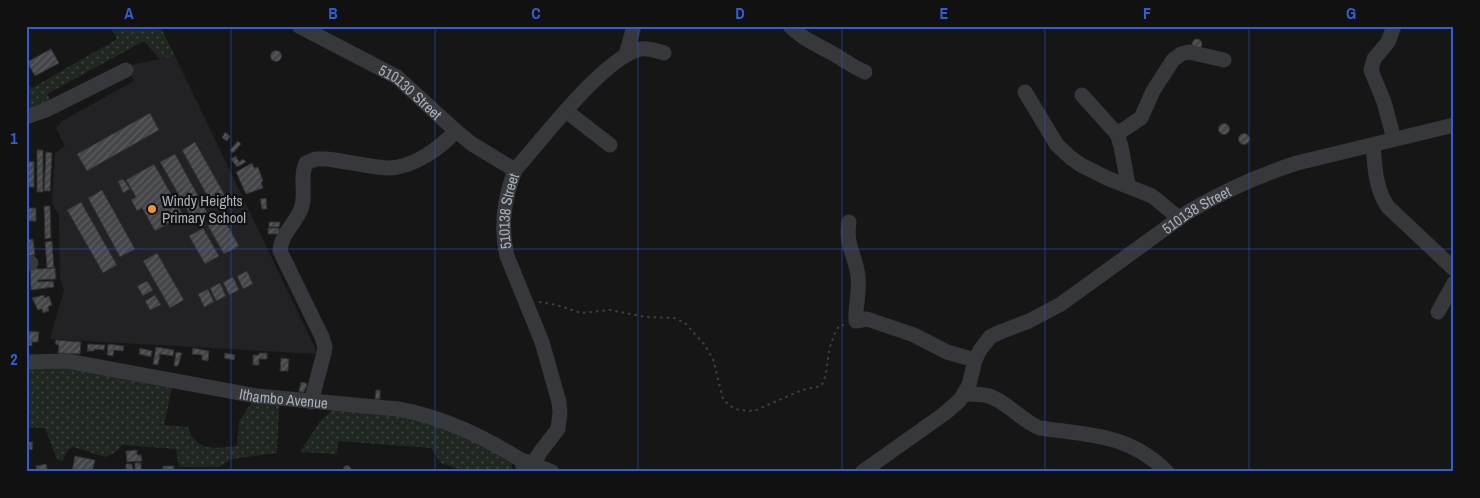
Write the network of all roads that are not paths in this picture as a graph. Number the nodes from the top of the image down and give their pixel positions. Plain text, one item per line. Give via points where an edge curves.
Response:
1 (299, 26) edge
2 (634, 26) edge
3 (790, 26) edge
4 (1394, 26) edge
5 (664, 52) dead end
6 (626, 55) junction
7 (1224, 60) dead end
8 (126, 70) dead end
9 (865, 72) dead end
10 (1025, 92) dead end
11 (1082, 95) dead end
12 (566, 111) junction
13 (26, 117) edge
14 (1454, 125) edge
15 (456, 131) junction
16 (1117, 134) junction
17 (1394, 139) junction
18 (610, 145) dead end
19 (1373, 145) junction
20 (515, 170) junction
21 (1128, 185) junction
22 (1178, 218) junction
23 (849, 222) dead end
24 (1454, 269) edge
25 (1454, 283) edge
26 (1438, 312) dead end
27 (975, 360) junction
28 (26, 362) edge
29 (965, 394) junction
30 (311, 402) junction
31 (526, 465) edge
32 (552, 472) edge
33 (862, 472) edge
34 (1167, 472) edge

1 - 15 street, 510130 Street via 397,77
2 - 6 street
3 - 9 street via 813,45
4 - 17 street via 1371,70
5 - 6 street, 510138 Street via 642,49
6 - 12 street, 510138 Street via 599,75
7 - 16 street via 1189,52 1181,54 1173,60 1141,118
8 - 13 street
10 - 21 street via 1062,151 1081,166
11 - 16 street
12 - 18 street
12 - 20 street, 510138 Street
14 - 17 street, 510138 Street
15 - 20 street, 510130 Street
15 - 30 street via 447,141 417,160 390,168 326,159 306,163 302,174 301,208 282,240 280,251 325,347
16 - 21 street
17 - 19 street, 510138 Street
19 - 22 street, 510138 Street via 1276,169
19 - 24 street via 1377,186 1382,198
20 - 31 street, 510138 Street via 504,207 503,233 507,256 542,342 560,413 558,429
21 - 22 street via 1152,196
22 - 27 street, 510138 Street via 1061,304 990,338
23 - 27 street via 847,241 855,260 858,281 856,321 870,320
25 - 26 street
27 - 29 street, 510138 Street
28 - 30 street, Ithambo Avenue via 67,361 257,396
29 - 33 street, 510138 Street via 944,414
29 - 34 street via 991,397 1040,428 1115,439 1146,453
30 - 31 street, Ithambo Avenue via 419,413 474,434
31 - 32 street, Ithambo Avenue

